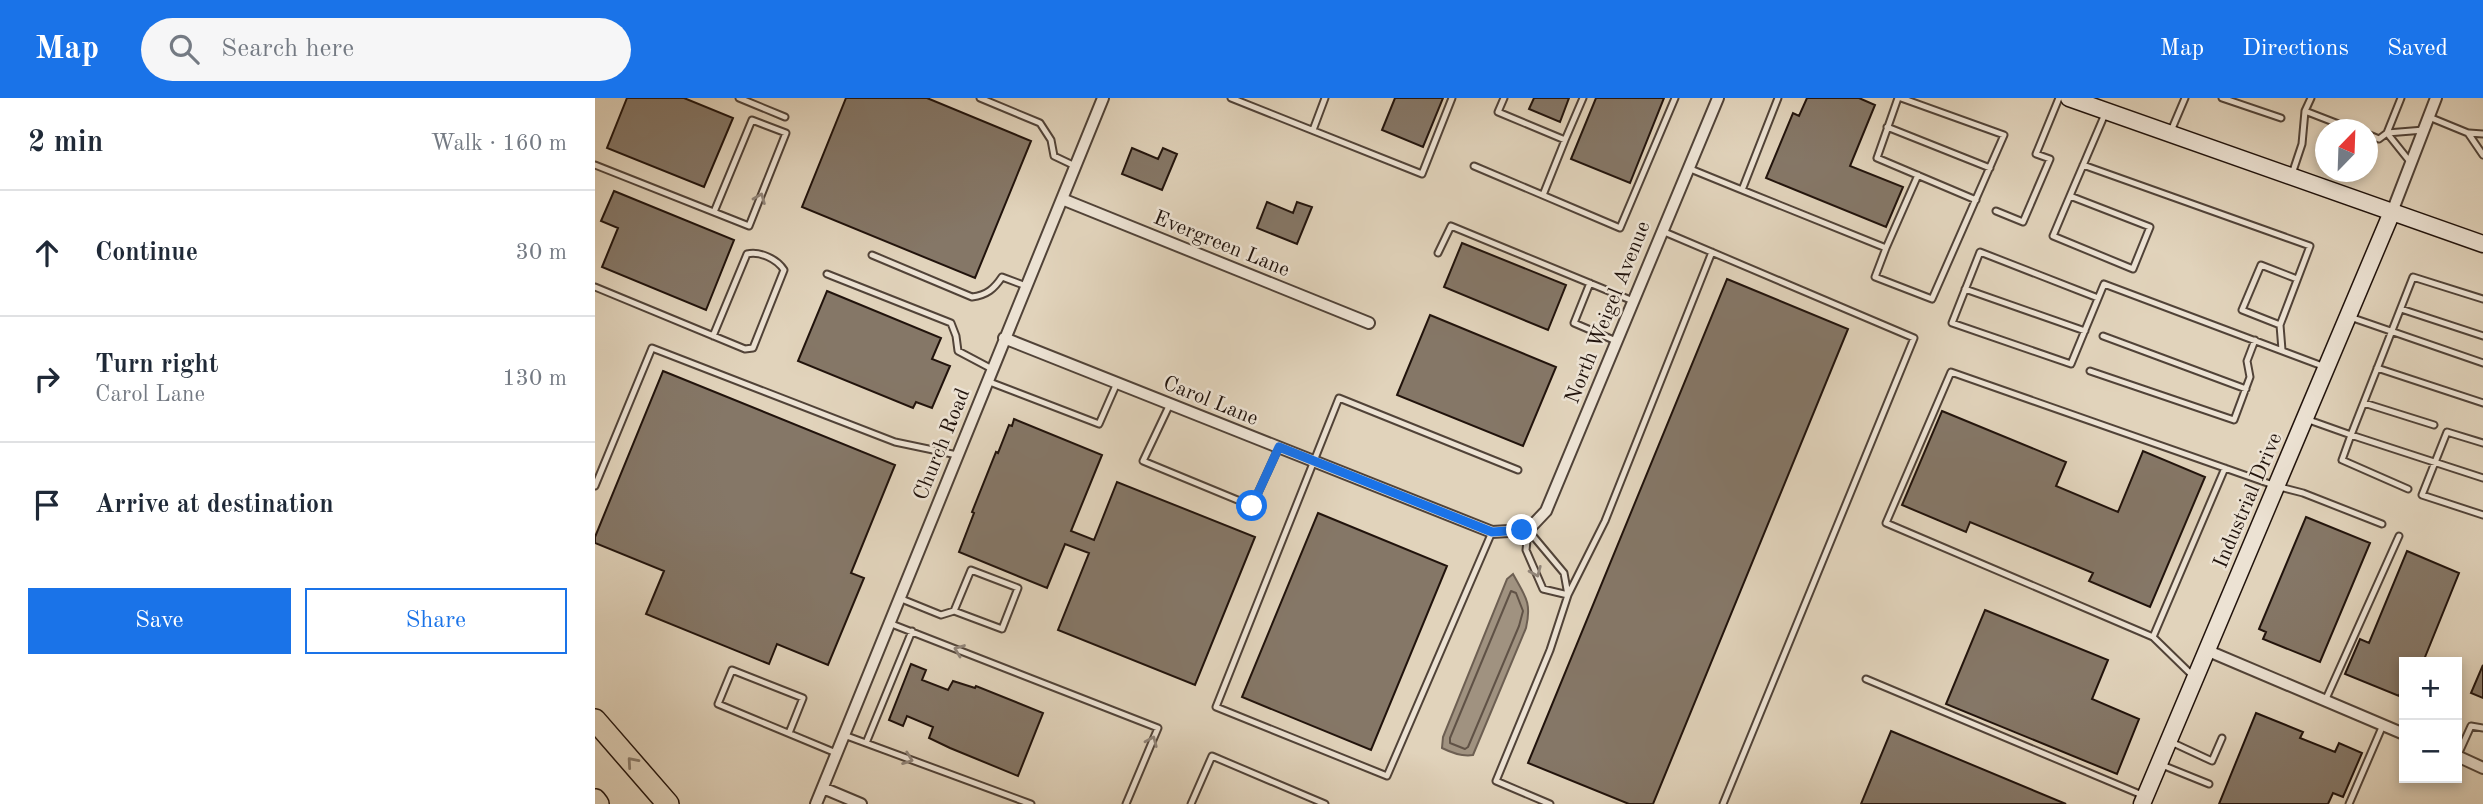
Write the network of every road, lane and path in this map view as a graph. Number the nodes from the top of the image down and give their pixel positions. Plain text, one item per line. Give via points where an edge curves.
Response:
1 (739, 98) edge
2 (980, 98) edge
3 (1102, 98) edge
4 (1231, 98) edge
5 (1325, 98) edge
6 (1452, 98) edge
7 (1504, 98) edge
8 (1583, 98) edge
9 (1675, 98) edge
10 (1718, 98) edge
11 (1778, 98) edge
12 (1899, 98) edge
13 (2059, 98) edge
14 (2069, 98) edge
15 (2185, 98) edge
16 (2222, 98) edge
17 (2311, 98) edge
18 (2401, 98) edge
19 (2436, 98) edge
20 (2106, 111) junction
21 (2305, 111) junction
22 (785, 117) dead end
23 (2429, 117) junction
24 (2281, 118) dead end
25 (2326, 119) edge
26 (1887, 127) junction
27 (1313, 130) junction
28 (2424, 130) junction
29 (2170, 133) junction
30 (2386, 133) junction
31 (2468, 133) junction
32 (2483, 134) edge
33 (2378, 139) edge
34 (1565, 140) junction
35 (2483, 155) edge
36 (2411, 163) junction
37 (595, 165) edge
38 (2083, 165) junction
39 (1075, 166) junction
40 (1474, 166) dead end
41 (1990, 168) junction
42 (1688, 169) junction
43 (1918, 175) junction
44 (2291, 177) junction
45 (1742, 190) junction
46 (1543, 195) junction
47 (2070, 196) junction
48 (1062, 199) junction
49 (1976, 200) junction
50 (1996, 211) dead end
51 (713, 212) junction
52 (2392, 212) junction
53 (1661, 231) junction
54 (2483, 244) edge
55 (1886, 247) junction
56 (1712, 252) junction
57 (1438, 253) dead end
58 (872, 255) dead end
59 (827, 274) dead end
60 (2297, 279) junction
61 (1590, 284) junction
62 (595, 286) edge
63 (1026, 286) junction
64 (1965, 289) junction
65 (2098, 298) junction
66 (2483, 299) edge
67 (1633, 301) junction
68 (2401, 309) junction
69 (2348, 316) junction
70 (1369, 323) dead end
71 (2280, 325) junction
72 (2085, 331) junction
73 (2392, 332) junction
74 (713, 336) junction
75 (2103, 336) dead end
76 (2483, 336) edge
77 (1005, 338) junction
78 (2255, 340) junction
79 (1616, 341) junction
80 (2282, 350) junction
81 (2483, 363) edge
82 (2326, 367) junction
83 (2377, 368) junction
84 (992, 369) junction
85 (2090, 371) dead end
86 (987, 381) junction
87 (1117, 383) junction
88 (2246, 389) junction
89 (2364, 403) junction
90 (2483, 403) edge
91 (1170, 404) junction
92 (2304, 419) junction
93 (2434, 425) dead end
94 (2351, 435) junction
95 (2483, 443) edge
96 (1279, 447) junction
97 (957, 455) junction
98 (1313, 461) junction
99 (2435, 462) junction
100 (2225, 468) junction
101 (1518, 470) dead end
102 (2483, 478) edge
103 (595, 486) edge
104 (2276, 486) junction
105 (2408, 489) dead end
106 (2483, 515) edge
107 (2382, 524) dead end
108 (1525, 530) junction
109 (1492, 532) junction
110 (2399, 536) dead end
111 (1568, 595) junction
112 (899, 598) junction
113 (954, 611) junction
114 (889, 623) junction
115 (912, 631) junction
116 (2153, 637) junction
117 (2206, 650) junction
118 (2195, 678) junction
119 (1866, 680) dead end
120 (2325, 701) junction
121 (595, 720) edge
122 (2383, 725) junction
123 (2483, 728) edge
124 (2399, 732) edge
125 (789, 733) junction
126 (844, 735) junction
127 (2222, 738) dead end
128 (2168, 741) junction
129 (866, 743) junction
130 (2462, 746) edge
131 (837, 753) junction
132 (2462, 759) edge
133 (2159, 764) junction
134 (2483, 768) edge
135 (2209, 784) dead end
136 (823, 788) junction
137 (2144, 800) edge
138 (668, 804) edge
139 (816, 804) edge
140 (861, 804) edge
141 (1031, 804) edge
142 (1126, 804) edge
143 (1191, 804) edge
144 (1325, 804) edge
145 (1550, 804) edge
146 (1723, 804) edge
147 (2349, 804) edge

1 - 22 lane
2 - 39 lane via 1040,123 1054,156
3 - 39 street, Church Road
4 - 27 lane
5 - 27 lane
6 - 27 lane via 1422,174
7 - 34 lane via 1498,112
8 - 34 lane
9 - 46 lane via 1621,228
10 - 42 street, North Weigel Avenue
11 - 45 lane
12 - 26 lane
12 - 41 lane via 2004,135
13 - 50 lane via 2036,154 2050,159 2023,222
14 - 20 street
15 - 29 lane
16 - 24 lane
17 - 21 lane
18 - 30 lane
19 - 23 street
20 - 29 street
20 - 38 lane
21 - 25 lane
21 - 44 lane via 2302,144
23 - 28 street
23 - 31 lane
26 - 41 lane
26 - 43 lane via 1877,158
28 - 30 lane
28 - 36 street
29 - 44 street
30 - 33 lane
30 - 36 lane
31 - 32 lane
31 - 35 lane
34 - 46 lane
36 - 52 street
37 - 51 lane
38 - 47 lane
38 - 60 lane via 2310,246
39 - 48 street, Church Road
40 - 46 lane
41 - 49 lane
42 - 45 lane
42 - 53 street, North Weigel Avenue
43 - 49 lane
43 - 55 lane
44 - 52 street
45 - 55 lane
47 - 47 lane via 2150,227 2133,269 2053,236
48 - 63 street, Church Road
48 - 70 street, Evergreen Lane
49 - 55 lane via 1932,299 1875,277
51 -> 51 lane via 749,226 786,133 752,120
52 - 54 street
52 - 69 street, Industrial Drive
53 - 56 lane
53 - 67 street, North Weigel Avenue
56 - 111 lane via 1605,521
56 - 146 lane via 1914,338
57 - 61 lane via 1451,226
58 - 63 lane via 972,297 995,287 1002,276
59 - 84 lane via 951,323 958,351
60 - 71 lane
60 - 71 lane via 2261,265 2242,310
61 - 67 lane
61 - 79 lane via 1574,323
62 - 74 lane
63 - 77 street, Church Road
64 - 65 lane via 1980,252
64 - 72 lane
64 - 72 lane via 1952,323 2071,364
65 - 72 lane
65 - 78 lane via 2104,285
66 - 68 lane via 2413,277
67 - 79 street, North Weigel Avenue
68 - 73 lane
68 - 76 lane
69 - 73 lane
69 - 82 street, Industrial Drive
71 - 80 lane
73 - 81 lane
73 - 83 lane
74 - 74 lane via 753,348 784,270 780,263 747,254
75 - 88 lane
77 - 84 street, Church Road
77 - 87 street, Carol Lane
78 - 80 lane
78 - 88 lane via 2247,362 2250,377
79 - 108 street, North Weigel Avenue via 1546,511
80 - 82 lane
82 - 92 street, Industrial Drive
83 - 89 lane
83 - 90 lane
84 - 86 street, Church Road
85 - 88 lane via 2234,420
86 - 87 lane via 1099,424
86 - 97 street, Church Road
87 - 91 street, Carol Lane
89 - 93 lane
89 - 94 lane
91 - 96 street, Carol Lane
91 - 96 lane via 1143,461 1252,506
92 - 94 lane
92 - 104 street, Industrial Drive
94 - 99 lane
94 - 105 lane via 2342,460
95 - 99 lane via 2447,432
96 - 98 street, Carol Lane
97 - 103 lane via 895,442 652,348
97 - 112 street, Church Road
98 - 101 lane via 1339,398
98 - 109 street, Carol Lane
98 - 109 lane via 1216,707 1387,776
99 - 102 lane
99 - 106 lane via 2422,495
100 - 104 lane
100 - 116 lane
100 - 116 lane via 1951,372 1902,485 1886,523
104 - 107 lane
104 - 117 street, Industrial Drive
108 - 109 street, Carol Lane
108 - 111 lane via 1564,573
108 -> 111 lane via 1526,550 1543,589
110 - 120 lane
111 - 145 lane via 1496,782
112 - 113 lane via 941,615
112 - 114 street, Church Road
113 - 113 lane via 1002,629 1018,588 971,570
114 - 115 lane
114 - 126 street, Church Road
115 - 129 lane
142 -> 115 lane via 1158,728
116 - 118 lane
117 - 118 street, Industrial Drive
117 - 120 street
118 - 128 street, Industrial Drive
119 - 137 lane
120 - 122 street
138 -> 121 highway
122 - 124 street
122 - 147 lane
123 - 130 lane via 2471,726
125 - 125 lane via 718,704 732,670 803,698
125 - 131 lane
126 - 129 lane
126 - 131 street, Church Road
127 - 128 lane via 2212,761
128 - 133 street, Industrial Drive
129 -> 141 lane
131 - 136 street, Church Road
132 - 134 street
133 - 135 lane
133 - 137 street, Industrial Drive
136 - 139 street, Church Road
136 - 140 street
143 - 144 lane via 1212,756

